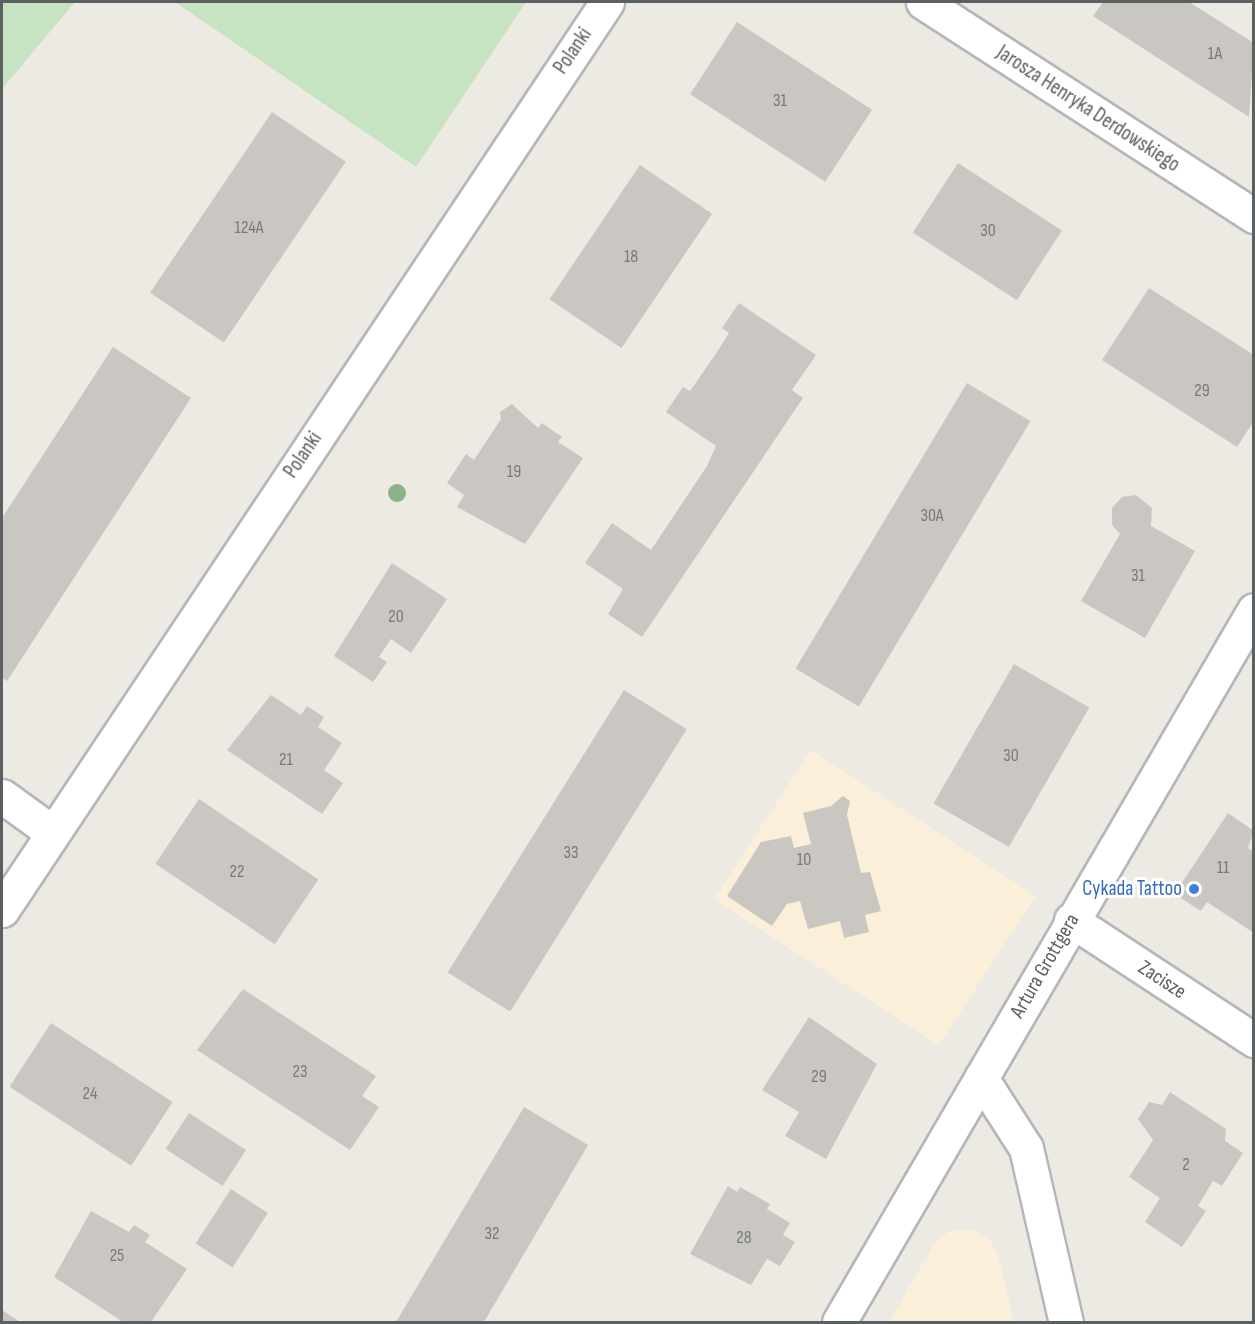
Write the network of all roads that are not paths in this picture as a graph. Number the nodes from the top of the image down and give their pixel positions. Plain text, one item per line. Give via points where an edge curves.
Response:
1 (607, 2) edge
2 (923, 2) edge
3 (1254, 216) edge
4 (1254, 610) edge
5 (2, 796) edge
6 (52, 832) junction
7 (2, 910) edge
8 (1071, 920) junction
9 (1254, 1040) edge
10 (981, 1078) junction
11 (839, 1323) edge
12 (1066, 1323) edge

1 - 6 street, Polanki
2 - 3 street, Jarosza Henryka Derdowskiego
4 - 8 street, Artura Grottgera
5 - 6 street
6 - 7 street, Polanki
8 - 9 street, Zacisze
8 - 10 street, Artura Grottgera
10 - 11 street, Artura Grottgera
10 - 12 street via 1026,1148

